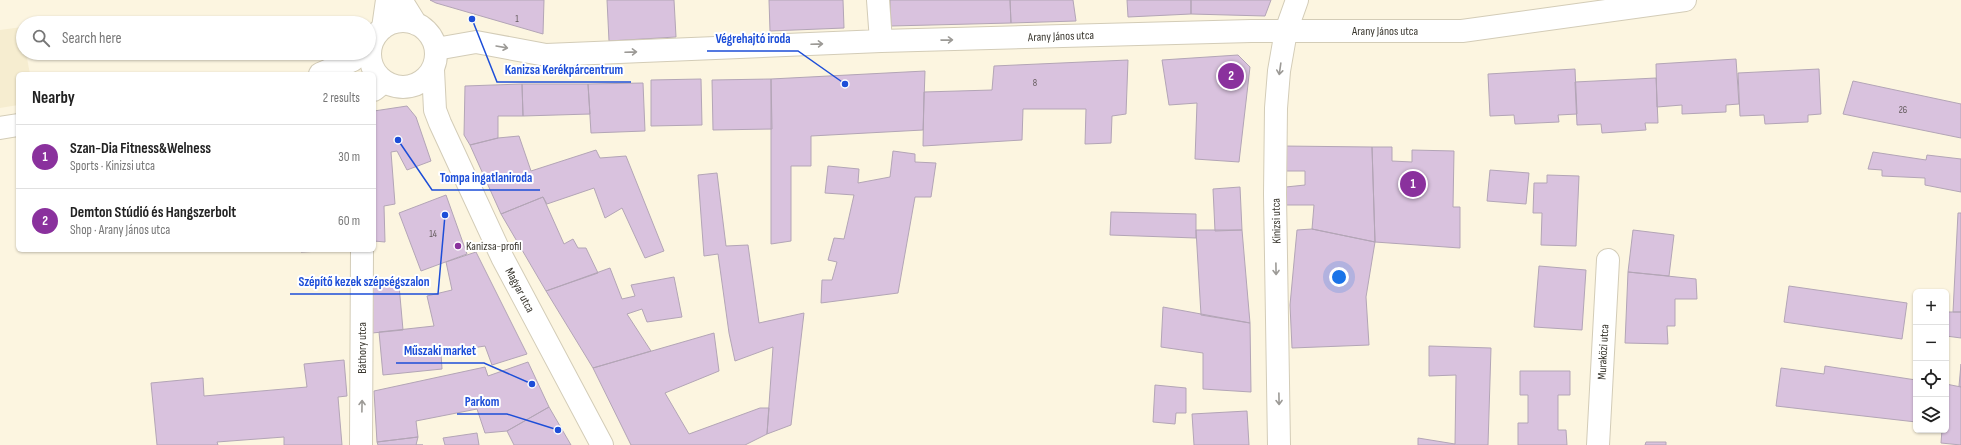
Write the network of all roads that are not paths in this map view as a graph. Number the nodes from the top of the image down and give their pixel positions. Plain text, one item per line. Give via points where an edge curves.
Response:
1 (386, 0) edge
2 (401, 0) edge
3 (878, 0) edge
4 (1297, 0) edge
5 (1685, 0) edge
6 (416, 24) junction
7 (376, 29) edge
8 (1286, 31) junction
9 (376, 39) edge
10 (881, 41) junction
11 (436, 49) junction
12 (353, 60) edge
13 (371, 60) edge
14 (433, 70) junction
15 (325, 72) edge
16 (374, 72) edge
17 (378, 82) edge
18 (406, 88) junction
19 (435, 110) junction
20 (16, 125) edge
21 (0, 128) edge
22 (362, 252) edge
23 (1608, 260) dead end
24 (361, 445) edge
25 (602, 445) edge
26 (1279, 445) edge
27 (1598, 445) edge

1 - 7 street
2 - 6 street
3 - 10 street
4 - 8 street, Kinizsi utca
5 - 8 street, Arany János utca via 1462,30
6 - 9 street via 399,21
6 - 11 street via 433,38
10 -> 8 street, Arany János utca
8 -> 26 street, Kinizsi utca via 1276,108
11 -> 10 street, Arany János utca via 476,42 546,55
11 - 14 street
12 - 15 street
13 - 16 street
14 - 18 street via 422,82
14 - 19 street, Magyar utca
17 - 18 street
18 - 19 street, Magyar utca
19 - 25 street, Magyar utca via 502,257
20 - 21 street
24 -> 22 street, Báthory utca
23 - 27 street, Muraközi utca

